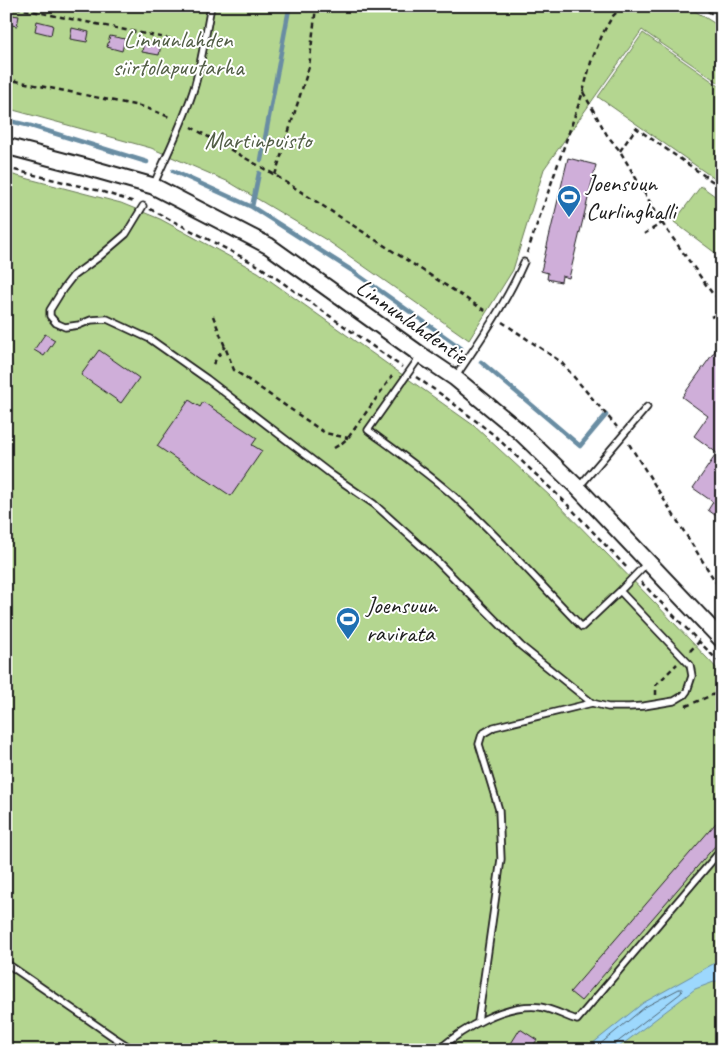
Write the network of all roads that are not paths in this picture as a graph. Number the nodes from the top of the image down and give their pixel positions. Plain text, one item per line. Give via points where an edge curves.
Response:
1 (211, 6) edge
2 (6, 146) edge
3 (153, 186) junction
4 (143, 206) road end
5 (524, 262) road end
6 (421, 355) junction
7 (455, 378) junction
8 (647, 407) dead end
9 (578, 488) junction
10 (648, 562) junction
11 (620, 591) junction
12 (722, 640) edge
13 (592, 703) junction
14 (722, 849) edge
15 (6, 963) edge
16 (478, 1021) junction
17 (134, 1050) edge
18 (438, 1050) edge

1 - 3 lane via 194,86
2 - 3 street, Linnunlahdentie
3 - 6 street, Linnunlahdentie via 269,246
4 - 13 lane via 126,234 73,276 63,289 50,310 50,316 56,323 66,326 107,320 150,339 207,379 374,504 433,556 522,646
5 - 7 lane via 496,317
6 - 7 street, Linnunlahdentie
6 - 11 lane via 368,430 456,498 582,627
7 - 9 street, Linnunlahdentie via 519,431
8 - 9 lane
9 - 10 street, Linnunlahdentie
10 - 11 lane
10 - 12 street, Linnunlahdentie
11 - 13 lane via 690,665 692,676 688,691 674,701 608,707
13 - 16 lane via 494,727 482,734 479,744 499,810 501,859
14 - 16 lane via 577,1020 542,1007 528,1006
15 - 17 lane
16 - 18 lane

